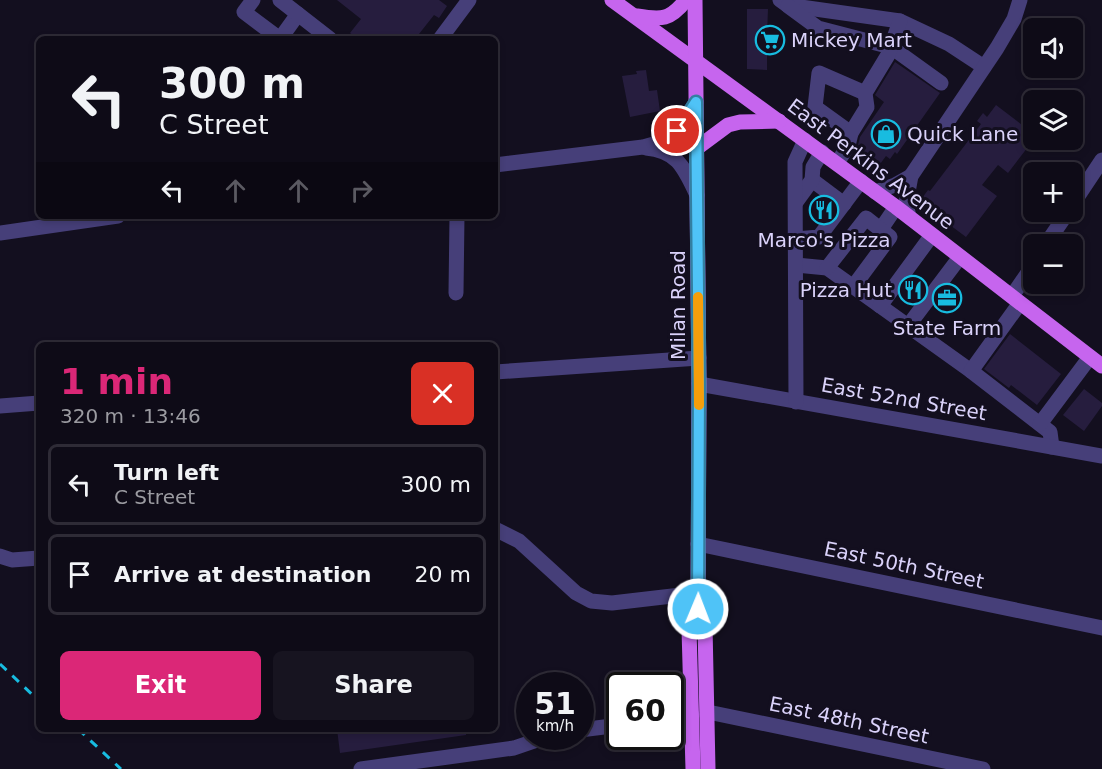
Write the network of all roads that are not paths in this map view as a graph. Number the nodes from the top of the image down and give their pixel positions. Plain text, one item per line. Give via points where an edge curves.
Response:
1 (253, 0) edge
2 (469, 0) edge
3 (612, 0) edge
4 (687, 0) edge
5 (696, 0) edge
6 (1020, 0) edge
7 (783, 3) edge
8 (289, 5) edge
9 (633, 15) junction
10 (900, 21) junction
11 (276, 36) edge
12 (281, 36) edge
13 (326, 36) edge
14 (442, 36) edge
15 (891, 47) junction
16 (695, 59) junction
17 (984, 67) junction
18 (940, 83) dead end
19 (865, 93) junction
20 (696, 102) junction
21 (779, 121) junction
22 (851, 133) junction
23 (805, 140) junction
24 (643, 147) junction
25 (697, 147) junction
26 (822, 152) junction
27 (1102, 160) edge
28 (837, 163) junction
29 (498, 165) edge
30 (911, 176) junction
31 (812, 180) junction
32 (861, 182) junction
33 (1083, 188) edge
34 (875, 192) junction
35 (698, 197) junction
36 (796, 202) junction
37 (844, 204) junction
38 (902, 212) junction
39 (97, 219) edge
40 (457, 219) edge
41 (880, 229) junction
42 (0, 233) edge
43 (932, 235) junction
44 (796, 239) junction
45 (960, 256) junction
46 (796, 265) junction
47 (827, 268) junction
48 (1023, 286) edge
49 (853, 287) junction
50 (456, 293) dead end
51 (1016, 300) junction
52 (880, 306) junction
53 (908, 326) junction
54 (699, 358) junction
55 (1097, 358) edge
56 (971, 371) junction
57 (498, 372) edge
58 (699, 384) junction
59 (796, 402) junction
60 (36, 404) edge
61 (0, 406) edge
62 (1040, 424) junction
63 (1052, 447) junction
64 (1102, 456) edge
65 (498, 530) edge
66 (698, 544) junction
67 (0, 556) edge
68 (36, 558) edge
69 (698, 593) junction
70 (1102, 628) edge
71 (684, 718) edge
72 (698, 719) junction
73 (516, 747) edge
74 (361, 769) edge
75 (683, 769) edge
76 (693, 769) edge
77 (708, 769) edge
78 (717, 769) edge
79 (983, 769) edge

1 - 11 street via 244,12
2 - 14 street
3 - 9 main road, East Perkins Avenue
4 - 9 main road via 666,18
5 - 16 main road, Milan Road
6 - 17 street via 1014,19
7 - 10 street
7 - 15 street via 818,28
8 - 12 street
8 - 13 street
9 - 16 main road, East Perkins Avenue
10 - 15 street
10 - 17 street via 949,44
15 - 18 street
15 - 19 street
16 - 20 main road, Milan Road
16 - 21 main road, East Perkins Avenue
17 - 30 street
19 - 22 street via 867,107
19 - 22 street via 819,73 815,107
20 - 24 street via 672,137
20 - 25 main road, Milan Road
21 - 23 main road, East Perkins Avenue
21 - 25 main road via 728,125
22 - 28 street
23 - 26 main road, East Perkins Avenue
23 - 36 street via 795,162
24 - 29 street
24 - 35 street via 675,158
25 - 35 main road, Milan Road
26 - 28 main road, East Perkins Avenue
26 - 31 street via 813,167
27 - 33 street
28 - 32 main road, East Perkins Avenue
30 - 34 street
30 - 38 street
31 - 36 street
31 - 37 street
32 - 34 main road, East Perkins Avenue
32 - 37 street
34 - 38 main road, East Perkins Avenue
35 - 54 main road, Milan Road
36 - 44 street
37 - 44 street via 819,237
38 - 41 street
38 - 43 main road, East Perkins Avenue
39 - 42 street
40 - 50 street
41 - 47 street via 866,218
41 - 49 street via 890,237
43 - 45 main road, East Perkins Avenue
43 - 52 street
44 - 46 street
45 - 51 main road, East Perkins Avenue
45 - 53 street
46 - 47 street
46 - 59 street
47 - 49 street
48 - 51 street
49 - 52 street
51 - 55 main road, East Perkins Avenue
51 - 56 street
52 - 53 street
53 - 56 street
54 - 57 street
54 - 58 main road, Milan Road
55 - 62 street
56 - 62 street
58 - 59 street, East 52nd Street
58 - 66 main road, Milan Road
59 - 63 street, East 52nd Street
60 - 61 street
62 - 63 street via 1050,432
63 - 64 street, East 52nd Street
65 - 69 street via 519,541 576,593 591,601 607,603
66 - 69 main road, Milan Road
66 - 70 street, East 50th Street
67 - 68 street via 12,560
69 - 72 main road, Milan Road via 698,609 689,629
71 - 72 street, East 48th Street
72 - 75 main road
72 - 76 main road, Milan Road
72 - 77 main road, Milan Road
72 - 78 main road via 716,746
72 - 79 street, East 48th Street
73 - 74 street

